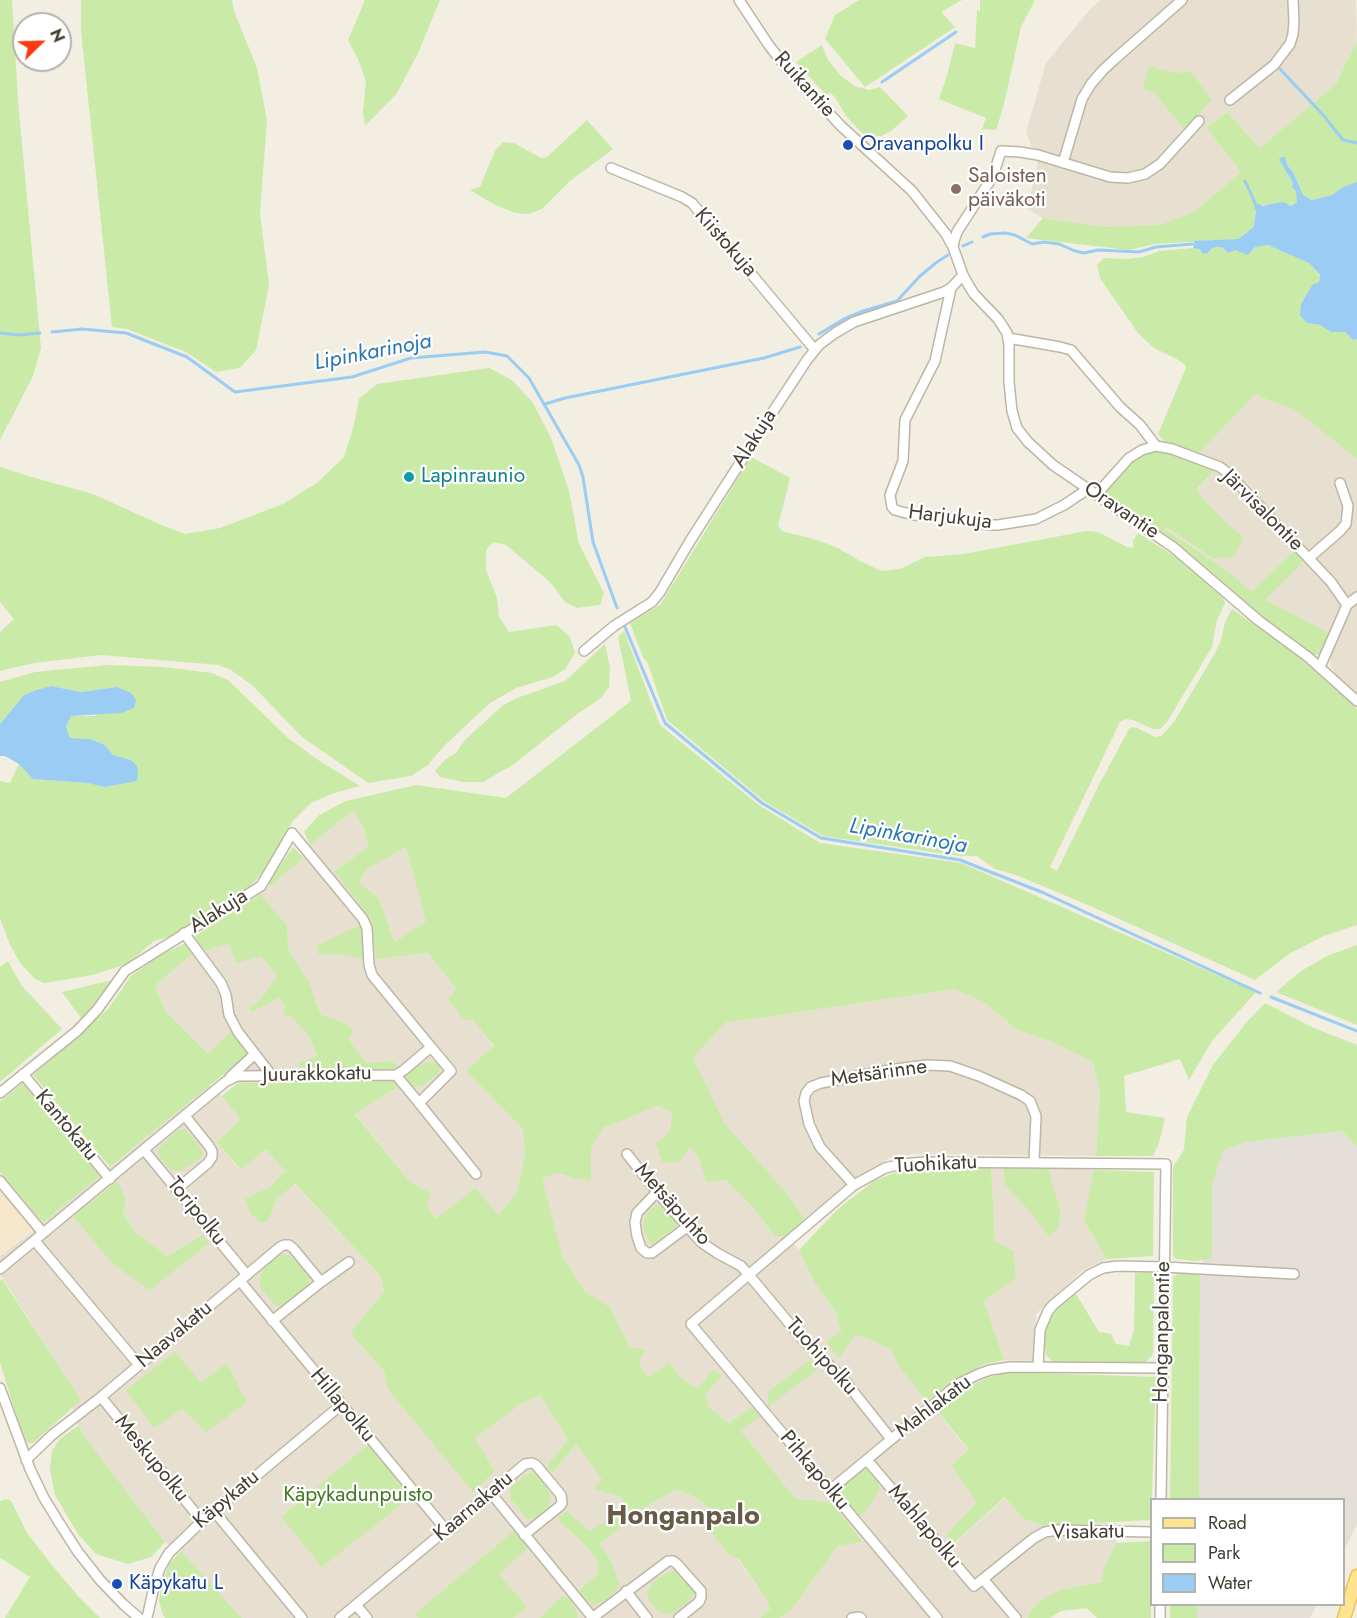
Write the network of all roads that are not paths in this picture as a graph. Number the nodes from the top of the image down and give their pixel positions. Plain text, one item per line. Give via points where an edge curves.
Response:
1 (739, 0) edge
2 (1182, 0) edge
3 (1293, 0) edge
4 (1230, 100) dead end
5 (1198, 121) dead end
6 (1063, 163) junction
7 (611, 168) dead end
8 (953, 247) junction
9 (963, 275) junction
10 (951, 288) junction
11 (1008, 338) junction
12 (815, 350) junction
13 (1156, 446) junction
14 (1340, 483) dead end
15 (1092, 492) junction
16 (1309, 558) junction
17 (1357, 597) edge
18 (1347, 605) junction
19 (584, 651) dead end
20 (1320, 667) junction
21 (1357, 701) edge
22 (184, 933) junction
23 (431, 1047) junction
24 (255, 1054) junction
25 (23, 1074) junction
26 (396, 1075) junction
27 (272, 1076) junction
28 (225, 1082) junction
29 (0, 1094) edge
30 (418, 1103) junction
31 (185, 1116) junction
32 (144, 1150) junction
33 (627, 1154) dead end
34 (1034, 1162) junction
35 (1166, 1164) joint
36 (476, 1174) dead end
37 (110, 1179) junction
38 (0, 1180) edge
39 (854, 1185) junction
40 (177, 1189) junction
41 (657, 1192) junction
42 (687, 1227) junction
43 (43, 1233) junction
44 (35, 1241) junction
45 (349, 1262) dead end
46 (1164, 1267) junction
47 (0, 1269) edge
48 (1294, 1274) dead end
49 (749, 1275) junction
50 (243, 1278) junction
51 (321, 1281) junction
52 (272, 1321) junction
53 (691, 1324) joint
54 (138, 1365) junction
55 (1038, 1367) junction
56 (1162, 1368) junction
57 (0, 1388) edge
58 (101, 1397) junction
59 (341, 1405) junction
60 (891, 1439) junction
61 (26, 1460) junction
62 (867, 1460) junction
63 (830, 1490) junction
64 (490, 1492) junction
65 (1161, 1498) edge
66 (214, 1511) junction
67 (202, 1521) junction
68 (446, 1530) junction
69 (1150, 1532) edge
70 (524, 1534) junction
71 (1357, 1576) edge
72 (983, 1579) junction
73 (626, 1591) junction
74 (356, 1605) junction
75 (139, 1618) edge
76 (147, 1618) edge
77 (302, 1618) edge
78 (340, 1618) edge
79 (367, 1618) edge
80 (593, 1618) edge
81 (647, 1618) edge
82 (679, 1618) edge
83 (852, 1618) edge
84 (861, 1618) edge
85 (937, 1618) edge
86 (1016, 1618) edge
87 (1344, 1618) edge

1 - 8 street, Ruikantie via 784,65 841,126 912,191
2 - 6 street via 1091,84 1082,99
3 - 4 street via 1293,34 1283,56
5 - 6 street via 1160,164 1137,176 1121,179
6 - 8 street via 1001,152 993,176 957,232
7 - 12 street, Kiistokuja via 692,204
8 - 9 street, Ruikantie
9 - 10 street, Alakuja
9 - 11 street via 974,294 1002,324
10 - 12 street, Alakuja via 854,322
10 - 15 street, Harjukuja via 935,362 905,420 903,461 890,495 892,507 913,515 990,525 1036,519
11 - 13 street via 1071,350
11 - 15 street, Oravantie via 1010,397 1017,428 1053,465
12 - 19 street, Alakuja via 660,592
13 - 15 street via 1129,458
13 - 16 street, Järvisalontie via 1172,448 1228,473
14 - 16 street via 1348,506 1346,524
15 - 20 street, Oravantie via 1173,547
16 - 18 street, Järvisalontie
17 - 18 street
18 - 20 street
20 - 21 street, Oravantie
22 - 23 street, Alakuja via 261,886 292,833 363,919 372,975
22 - 24 street via 221,983 229,1015
22 - 25 street, Alakuja via 125,970 84,1024
23 - 26 street, Juurakkokatu
23 - 30 street via 451,1071
24 - 27 street
24 - 28 street
25 - 29 street
25 - 37 street, Kantokatu
26 - 27 street, Juurakkokatu
26 - 30 street
27 - 28 street, Juurakkokatu via 237,1076
28 - 31 street, Juurakkokatu
30 - 36 street
31 - 32 street, Juurakkokatu
31 - 40 street via 209,1146 212,1157
32 - 37 street, Juurakkokatu
32 - 40 street, Toripolku
33 - 41 street, Metsäpuhto
34 - 35 street, Tuohikatu
34 - 39 street, Tuohikatu via 902,1164 885,1168
34 - 39 street, Metsärinne via 1036,1116 1030,1101 979,1076 950,1066 927,1065 821,1083 806,1092 809,1124 820,1147
35 - 46 street, Honganpalontie
37 - 43 street, Juurakkokatu
38 - 43 street
39 - 49 street, Tuohikatu
40 - 50 street, Toripolku
41 - 42 street, Metsäpuhto
41 - 42 street via 637,1213 641,1248 652,1253
42 - 49 street, Metsäpuhto via 701,1242
43 - 44 street, Juurakkokatu
44 - 47 street, Juurakkokatu
44 - 54 street
45 - 51 street
46 - 48 street
46 - 55 street via 1109,1266 1089,1275 1045,1316
46 - 56 street, Honganpalontie
49 - 53 street, Tuohikatu
49 - 60 street, Tuohipolku via 804,1341 841,1376
50 - 51 street, Naavakatu via 284,1245 293,1248
50 - 52 street, Hillapolku
50 - 54 street, Naavakatu
51 - 52 street
52 - 59 street, Hillapolku
53 - 63 street, Pihkapolku
54 - 58 street, Naavakatu
55 - 56 street, Mahlakatu
55 - 60 street, Mahlakatu via 1000,1368 968,1379
56 - 65 street, Honganpalontie
57 - 61 street
58 - 61 street, Naavakatu
58 - 67 street, Meskupolku
59 - 66 street, Käpykatu
59 - 68 street, Hillapolku
60 - 62 street, Mahlakatu
61 - 75 street via 44,1498 78,1552
62 - 63 street, Mahlakatu
62 - 72 street, Mahlapolku via 974,1586
63 - 85 street, Pihkapolku
64 - 68 street, Kaarnakatu
64 - 70 street
64 - 70 street, Kaarnakatu via 525,1464 532,1463 561,1495 560,1506
66 - 67 street, Käpykatu
66 - 77 street
67 - 76 street, Käpykatu via 164,1560
68 - 74 street, Kaarnakatu
69 - 72 street, Visakatu via 1046,1532
70 - 80 street
71 - 87 main road
72 - 86 street
73 - 80 street
73 - 81 street
73 - 82 street via 668,1560 673,1561 701,1591 699,1602
74 - 78 street, Kaarnakatu
74 - 79 street
83 - 84 street

